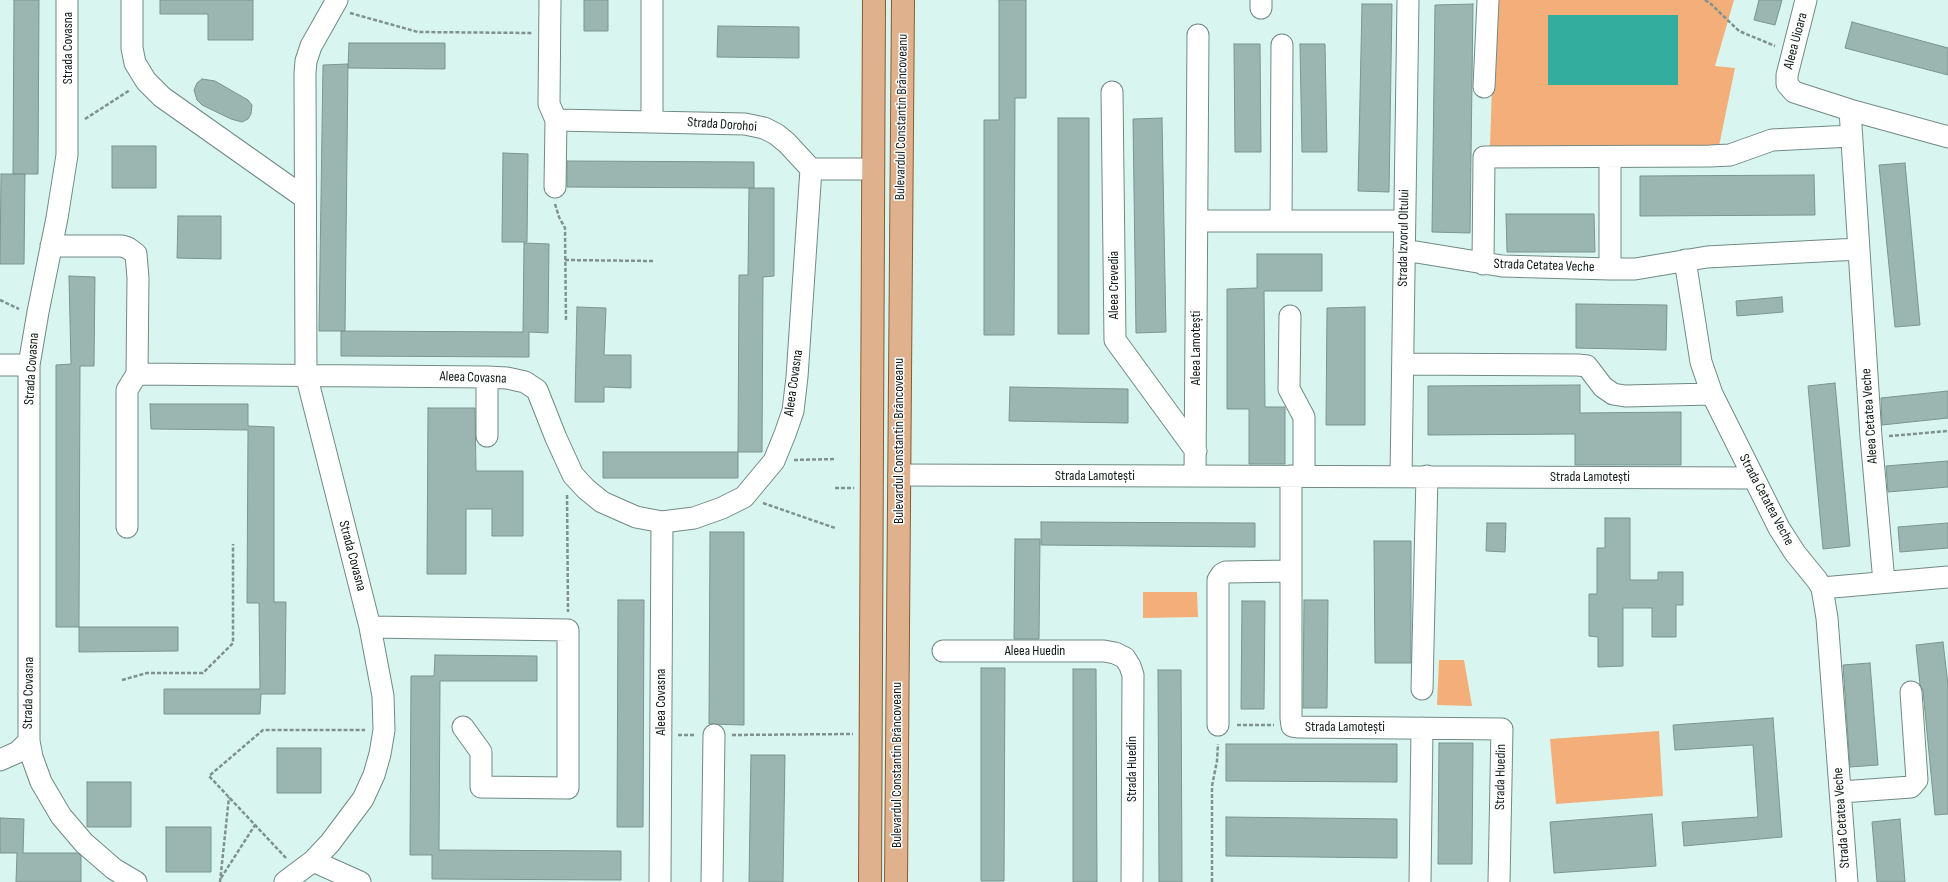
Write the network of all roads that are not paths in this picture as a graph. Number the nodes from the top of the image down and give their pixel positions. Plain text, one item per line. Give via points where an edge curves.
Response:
1 (67, 0) edge
2 (132, 0) edge
3 (550, 0) edge
4 (652, 0) edge
5 (874, 0) edge
6 (904, 0) edge
7 (1408, 0) edge
8 (1488, 0) edge
9 (1806, 0) edge
10 (334, 4) edge
11 (1198, 36) dead end
12 (1282, 45) dead end
13 (1484, 87) dead end
14 (1112, 92) dead end
15 (1850, 110) junction
16 (556, 120) junction
17 (652, 122) junction
18 (1851, 136) junction
19 (1948, 137) edge
20 (1610, 157) junction
21 (811, 169) junction
22 (872, 169) junction
23 (555, 187) road end
24 (305, 198) junction
25 (1198, 221) junction
26 (1282, 221) junction
27 (1404, 221) junction
28 (51, 246) junction
29 (1858, 249) junction
30 (1404, 250) junction
31 (1685, 260) junction
32 (1483, 264) junction
33 (1610, 269) junction
34 (1290, 316) dead end
35 (1403, 364) junction
36 (0, 365) edge
37 (30, 365) junction
38 (137, 374) junction
39 (306, 374) junction
40 (487, 377) junction
41 (1712, 394) junction
42 (487, 436) dead end
43 (1196, 451) junction
44 (899, 475) junction
45 (1195, 476) junction
46 (1297, 476) junction
47 (1401, 476) junction
48 (1427, 476) junction
49 (1752, 478) junction
50 (662, 522) junction
51 (127, 527) dead end
52 (1291, 571) junction
53 (1948, 577) edge
54 (1884, 582) junction
55 (1822, 588) junction
56 (370, 628) junction
57 (943, 651) dead end
58 (1124, 658) joint
59 (1422, 689) dead end
60 (1910, 692) dead end
61 (1218, 725) road end
62 (463, 727) dead end
63 (1422, 728) junction
64 (714, 735) road end
65 (29, 740) junction
66 (0, 760) edge
67 (1840, 792) junction
68 (299, 872) edge
69 (136, 882) edge
70 (360, 882) edge
71 (660, 882) edge
72 (712, 882) edge
73 (870, 882) edge
74 (896, 882) edge
75 (1132, 882) edge
76 (1420, 882) edge
77 (1499, 882) edge
78 (1847, 882) edge

1 - 28 street, Strada Covasna via 68,130 64,177
2 - 24 street via 132,48 135,63 146,81 162,97
3 - 16 street via 550,104
4 - 17 street
5 - 22 main road, Bulevardul Constantin Brâncoveanu
6 - 44 main road, Bulevardul Constantin Brâncoveanu
7 - 27 street, Strada Izvorul Oltului
8 - 13 street
9 - 15 street, Aleea Uioara via 1787,84 1794,92
10 - 24 street, Strada Covasna via 318,31 306,61
11 - 25 street, Aleea Lamotești
12 - 26 street
14 - 43 street, Aleea Crevedia via 1115,340
15 - 18 street
15 - 19 street, Aleea Uioara
16 - 17 street, Strada Dorohoi
16 - 23 street
17 - 21 street, Strada Dorohoi via 730,123 764,128 787,143
18 - 20 street via 1772,140 1730,155
18 - 29 street
20 - 32 street via 1484,157
20 - 33 street
21 - 22 street
21 - 50 street, Aleea Covasna via 797,377 786,434 774,460 744,497 694,518
22 - 73 main road, Bulevardul Constantin Brâncoveanu
24 - 39 street, Strada Covasna
25 - 26 street
25 - 43 street, Aleea Lamotești
26 - 27 street
27 - 30 street, Strada Izvorul Oltului
28 - 37 street, Strada Covasna
28 - 38 street via 122,246 136,254
29 - 31 street, Strada Cetatea Veche
29 - 54 street, Aleea Cetatea Veche
30 - 32 street, Strada Cetatea Veche
30 - 35 street, Strada Izvorul Oltului
31 - 33 street, Strada Cetatea Veche via 1635,269
31 - 41 street, Strada Cetatea Veche via 1699,350
32 - 33 street, Strada Cetatea Veche
34 - 46 street via 1289,389 1304,417
35 - 41 street via 1578,365 1587,366 1603,387 1613,394
35 - 47 street, Strada Izvorul Oltului
36 - 37 street
37 - 65 street, Strada Covasna
38 - 39 street, Aleea Covasna
38 - 51 street via 127,390
39 - 40 street, Aleea Covasna
39 - 56 street, Strada Covasna
40 - 42 street
40 - 50 street, Aleea Covasna via 525,382 537,390 573,475 586,489 618,511
41 - 49 street, Strada Cetatea Veche
43 - 45 street, Aleea Lamotești
44 - 45 street, Strada Lamotești
44 - 74 main road, Bulevardul Constantin Brâncoveanu
45 - 46 street, Strada Lamotești
46 - 47 street, Strada Lamotești
46 - 52 street, Strada Lamotești
47 - 48 street, Strada Lamotești
48 - 49 street, Strada Lamotești
48 - 59 street
49 - 55 street, Strada Cetatea Veche via 1786,540
50 - 71 street, Aleea Covasna
52 - 61 street via 1226,572 1218,580
52 - 63 street, Strada Lamotești via 1292,726
53 - 54 street
54 - 55 street
55 - 67 street, Strada Cetatea Veche via 1827,618
56 - 62 street via 568,630 568,788 481,787 481,752
56 - 68 street, Strada Covasna via 383,696 384,730 376,768 363,799 330,844
57 - 58 street, Aleea Huedin via 1104,651
58 - 75 street, Strada Huedin via 1133,675
60 - 67 street via 1917,780 1911,787
63 - 76 street
63 - 77 street, Strada Huedin via 1502,729
64 - 72 street
65 - 66 street, Strada Covasna via 18,752
65 - 69 street, Strada Covasna via 41,782 61,816 84,842 114,869
67 - 78 street, Strada Cetatea Veche
68 - 70 street

